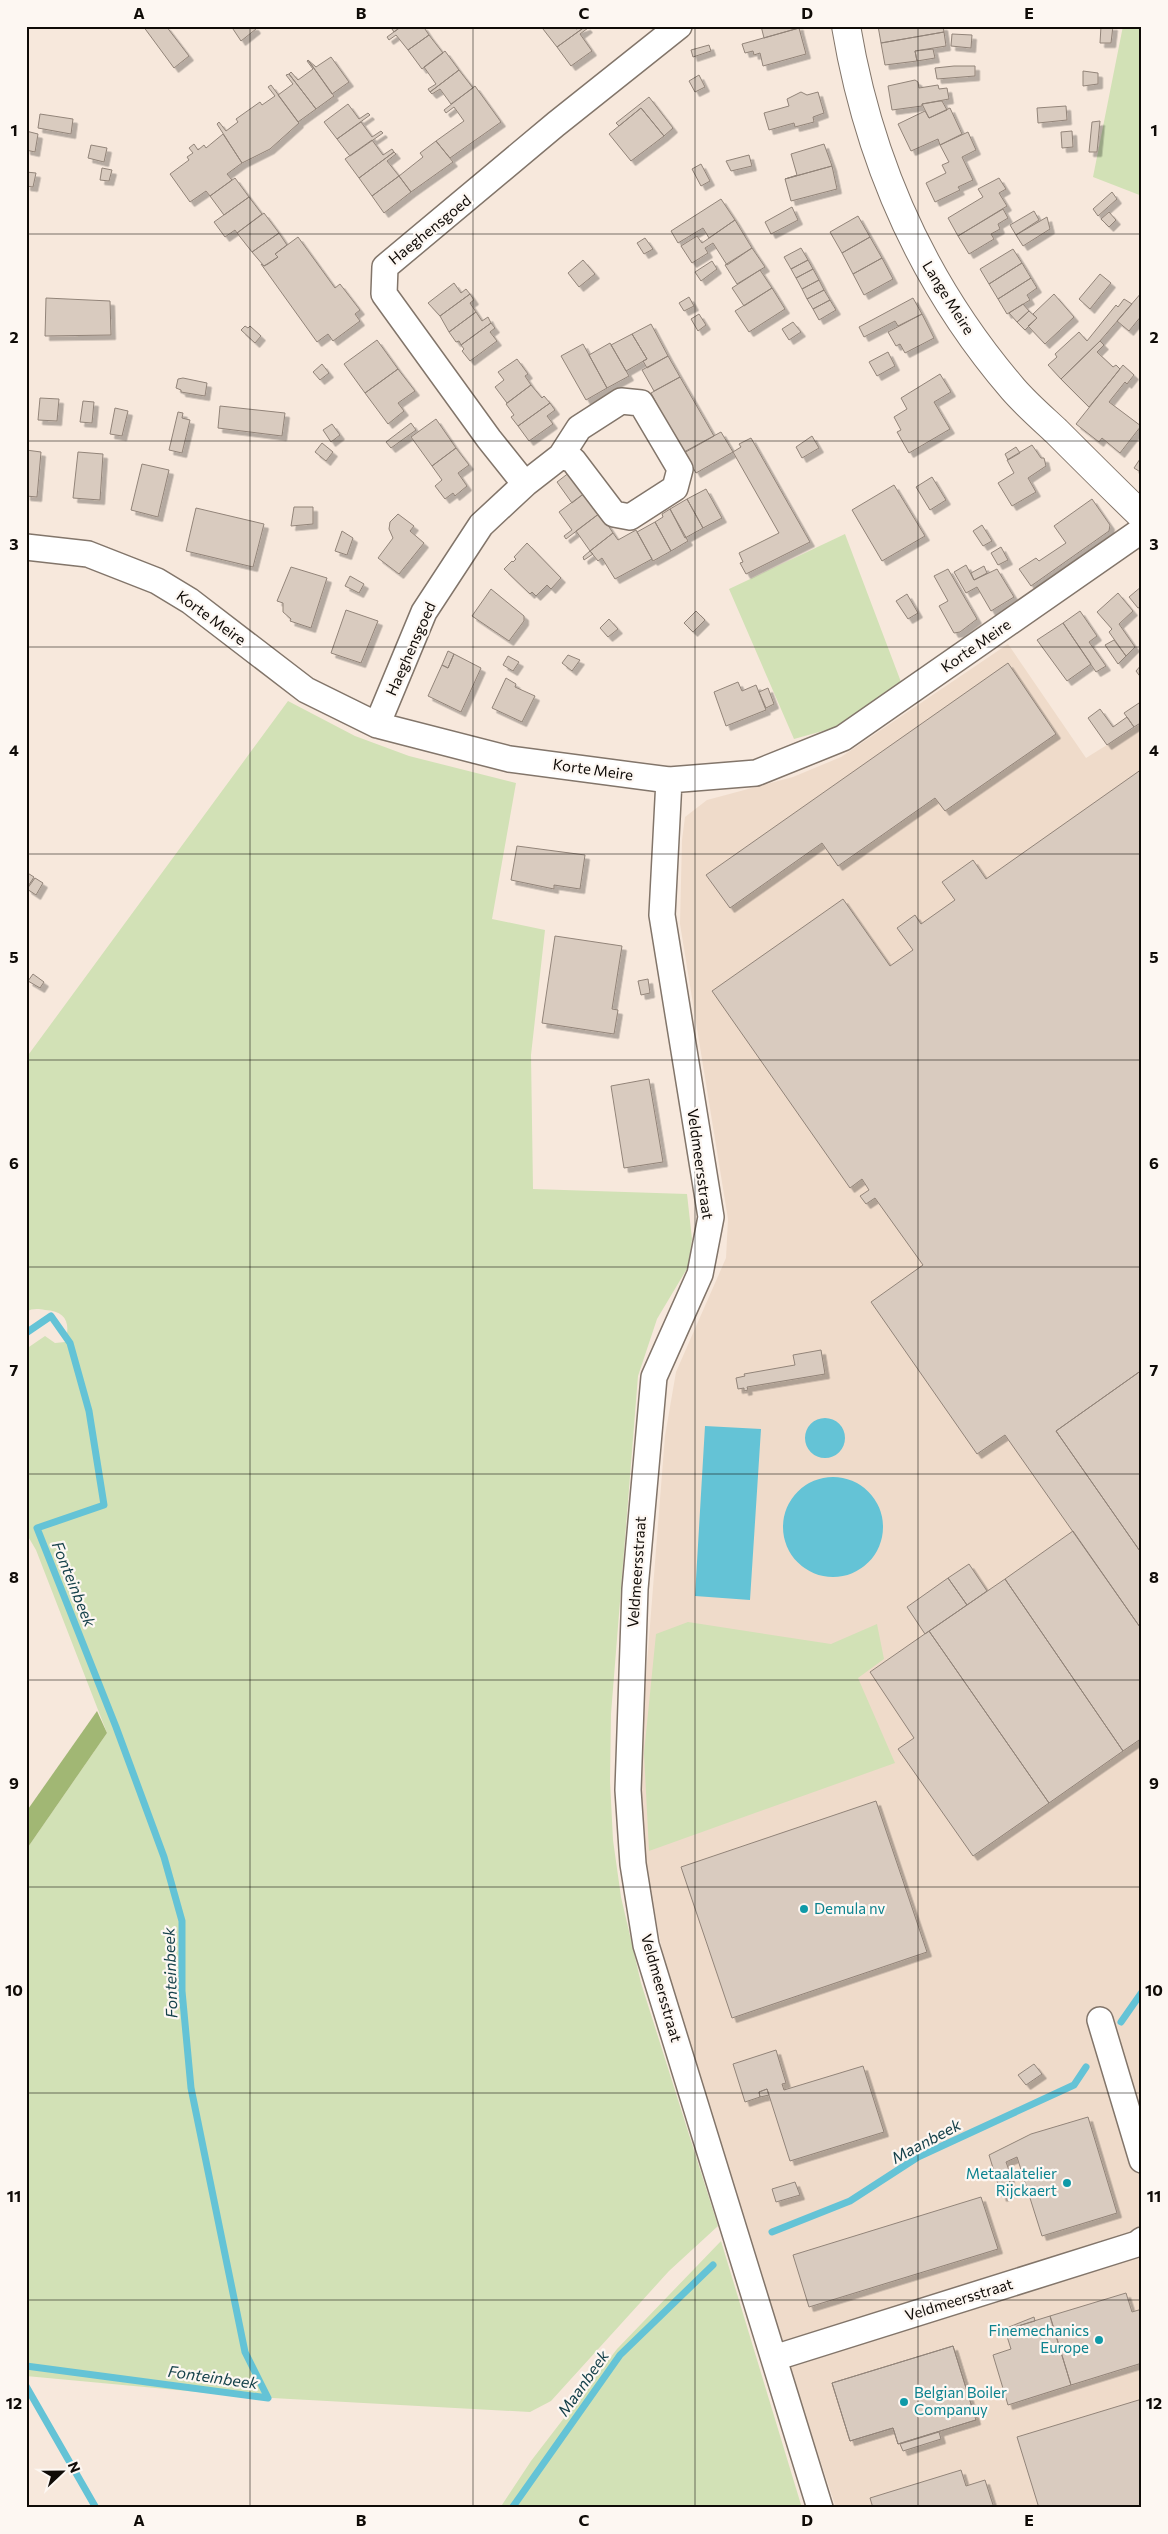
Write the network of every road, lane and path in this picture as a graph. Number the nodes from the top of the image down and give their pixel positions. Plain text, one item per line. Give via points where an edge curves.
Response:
1 (679, 26) edge
2 (846, 26) edge
3 (560, 456) junction
4 (525, 484) junction
5 (1142, 516) edge
6 (1142, 530) edge
7 (26, 546) edge
8 (377, 726) junction
9 (670, 780) junction
10 (1100, 2020) dead end
11 (1142, 2160) edge
12 (1142, 2240) edge
13 (774, 2358) junction
14 (820, 2508) edge

1 - 4 street, Haeghensgoed via 385,266 384,294
2 - 5 street, Lange Meire via 864,113 884,176 937,285 973,339 1014,390
3 - 3 street, Haeghensgoed via 573,460 614,514 630,517 675,488 680,469 641,403 622,401 579,428
3 - 4 street, Haeghensgoed
4 - 8 street, Haeghensgoed via 481,525 424,612
6 - 9 street, Korte Meire via 843,738 756,773
7 - 8 street, Korte Meire via 88,554 157,581 190,601 306,690
8 - 9 street, Korte Meire via 508,759
9 - 13 street, Veldmeersstraat via 662,915 711,1217 700,1274 654,1377 635,1589 628,1790 633,1864 646,1945
10 - 11 street
12 - 13 street, Veldmeersstraat
13 - 14 street, Veldmeersstraat

